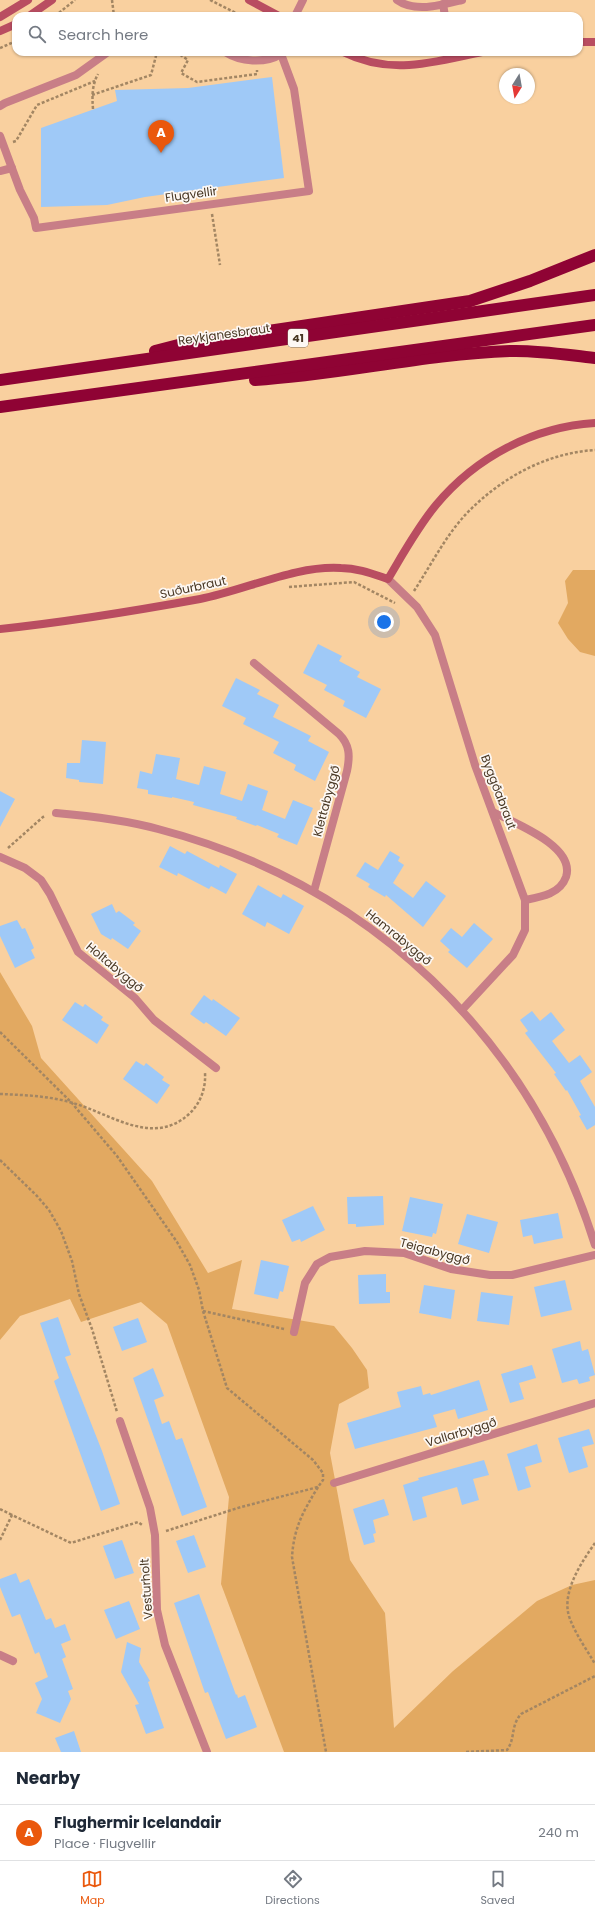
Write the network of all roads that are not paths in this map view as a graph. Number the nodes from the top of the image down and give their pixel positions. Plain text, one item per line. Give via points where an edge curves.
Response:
1 (28, 0) edge
2 (52, 0) edge
3 (249, 0) edge
4 (303, 0) edge
5 (397, 0) edge
6 (462, 0) edge
7 (443, 4) junction
8 (35, 12) edge
9 (272, 12) edge
10 (297, 12) edge
11 (444, 12) edge
12 (0, 17) edge
13 (12, 26) edge
14 (0, 31) edge
15 (583, 42) edge
16 (595, 42) edge
17 (102, 56) edge
18 (231, 56) edge
19 (275, 56) edge
20 (282, 56) edge
21 (353, 56) edge
22 (450, 56) edge
23 (0, 106) edge
24 (0, 136) edge
25 (12, 168) junction
26 (0, 171) edge
27 (595, 255) edge
28 (595, 295) edge
29 (595, 325) edge
30 (595, 358) edge
31 (97, 366) junction
32 (0, 380) edge
33 (172, 385) junction
34 (0, 408) edge
35 (595, 423) edge
36 (388, 580) junction
37 (0, 629) edge
38 (254, 662) dead end
39 (493, 812) junction
40 (56, 813) road end
41 (3, 854) edge
42 (314, 891) junction
43 (525, 900) junction
44 (462, 1010) junction
45 (216, 1068) dead end
46 (595, 1245) edge
47 (595, 1255) edge
48 (294, 1332) road end
49 (595, 1403) edge
50 (120, 1421) road end
51 (334, 1483) road end
52 (0, 1655) edge
53 (13, 1661) dead end
54 (207, 1752) edge

1 - 12 street
2 - 8 street
3 - 9 street
4 - 10 street
5 - 7 street via 419,7
6 - 7 street
7 - 11 street
13 - 14 street
15 - 16 street
17 - 23 street via 76,75
18 - 19 street, Flugvellir via 256,61
20 - 25 street, Flugvellir via 294,89 309,191 36,228
21 - 22 street via 366,61 397,66 416,65
24 - 25 street, Flugvellir
25 - 26 street
27 - 31 highway via 530,281 470,300 186,343
28 - 31 highway, Reykjanesbraut / 41
29 - 33 highway
30 - 33 highway via 512,351 458,354 295,378
31 - 32 highway, Reykjanesbraut / 41
33 - 34 highway
35 - 36 street via 558,428 535,435 511,445 469,472 432,510
36 - 37 street, Suðurbraut via 365,571 315,568 229,592 114,615
36 - 39 street, Byggðabraut via 417,607 435,635 464,732
38 - 42 street, Klettabyggð via 339,734 348,749 347,771
39 - 43 street, Byggðabraut
39 - 43 street via 535,833 554,846 565,858 566,878 557,890 552,894
40 - 42 street, Hamrabyggð via 124,822 189,838 253,861
41 - 45 street, Holtabyggð via 41,880 78,952 135,998 154,1020
42 - 44 street, Hamrabyggð via 341,907 417,965
43 - 44 street, Byggðabraut via 525,930 513,956
44 - 46 street, Hamrabyggð via 506,1064 544,1124 575,1188
47 - 48 street, Teigabyggð via 512,1275 490,1275 451,1269 404,1253 365,1251 330,1256 317,1264 305,1283
49 - 51 street, Vallarbyggð
50 - 54 street, Vesturholt via 150,1508 155,1535 157,1610 166,1645
52 - 53 street

